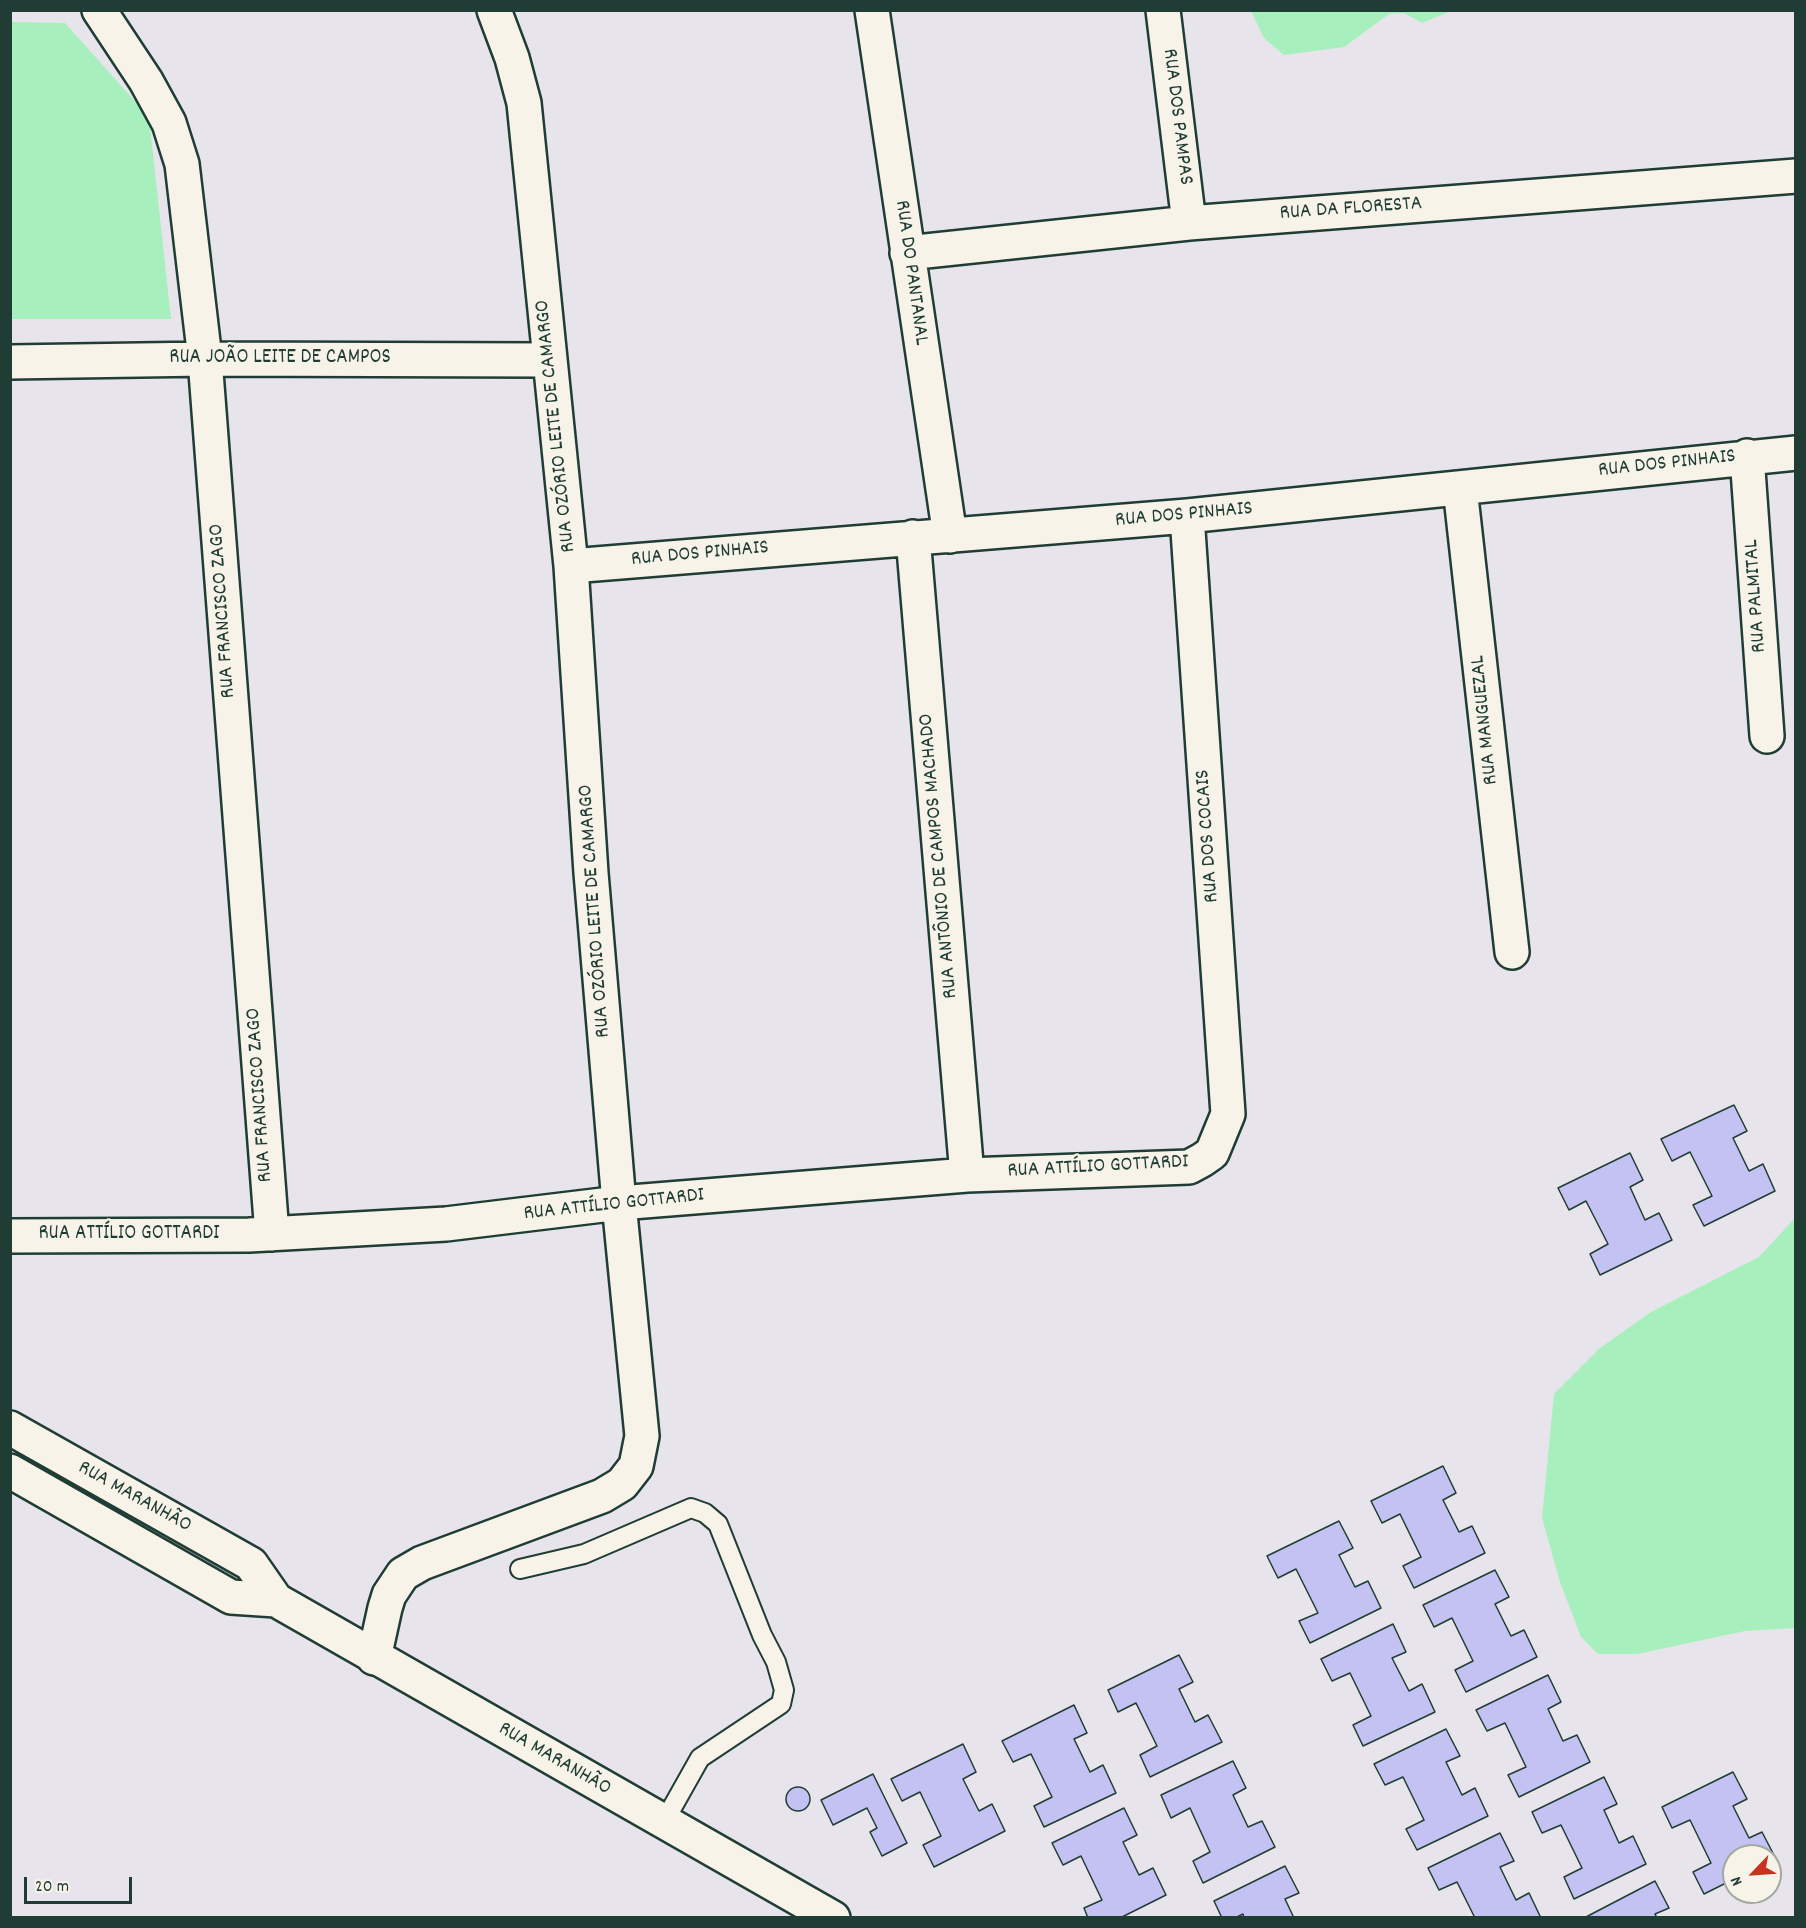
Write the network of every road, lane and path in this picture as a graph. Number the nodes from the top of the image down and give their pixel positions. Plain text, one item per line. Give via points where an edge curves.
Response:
1 (99, 10) edge
2 (494, 10) edge
3 (872, 10) edge
4 (1163, 10) edge
5 (1796, 176) edge
6 (1189, 223) junction
7 (907, 253) junction
8 (205, 359) junction
9 (549, 360) junction
10 (10, 362) edge
11 (1796, 453) edge
12 (1747, 456) junction
13 (1460, 488) junction
14 (1186, 516) junction
15 (950, 536) junction
16 (913, 537) junction
17 (571, 566) junction
18 (1767, 736) dead end
19 (1512, 952) dead end
20 (1212, 1153) joint
21 (967, 1175) junction
22 (619, 1203) junction
23 (272, 1234) junction
24 (10, 1236) edge
25 (10, 1428) edge
26 (10, 1471) edge
27 (520, 1569) dead end
28 (276, 1600) junction
29 (374, 1658) junction
30 (664, 1822) junction
31 (833, 1917) edge

1 - 8 street, RUA FRANCISCO ZAGO via 169,123 182,164
2 - 9 street, RUA OZÓRIO LEITE DE CAMARGO via 524,103
3 - 7 street, RUA DO PANTANAL
4 - 6 street, RUA DOS PAMPAS
5 - 6 street, RUA DA FLORESTA
6 - 7 street, RUA DA FLORESTA
7 - 15 street, RUA DO PANTANAL
8 - 9 street, RUA JOÃO LEITE DE CAMPOS
8 - 10 street, RUA JOÃO LEITE DE CAMPOS
8 - 23 street, RUA FRANCISCO ZAGO
9 - 17 street, RUA OZÓRIO LEITE DE CAMARGO
11 - 12 street, RUA DOS PINHAIS
12 - 13 street, RUA DOS PINHAIS
12 - 18 street, RUA PALMITAL
13 - 14 street, RUA DOS PINHAIS
13 - 19 street, RUA MANGUEZAL
14 - 15 street, RUA DOS PINHAIS
14 - 20 street, RUA DOS COCAIS via 1228,1114
15 - 16 street, RUA DOS PINHAIS
16 - 17 street, RUA DOS PINHAIS
16 - 21 street, RUA ANTÔNIO DE CAMPOS MACHADO
17 - 22 street, RUA OZÓRIO LEITE DE CAMARGO via 591,873
20 - 21 street, RUA ATTÍLIO GOTTARDI via 1189,1167
21 - 22 street, RUA ATTÍLIO GOTTARDI
22 - 23 street, RUA ATTÍLIO GOTTARDI via 446,1224
22 - 29 street, RUA OZÓRIO LEITE DE CAMARGO via 642,1436 636,1466 622,1484 602,1496 422,1563 403,1574 384,1608
23 - 24 street, RUA ATTÍLIO GOTTARDI
25 - 28 street, RUA MARANHÃO via 252,1564
26 - 28 street, RUA MARANHÃO via 231,1597
27 - 30 lane via 584,1554 691,1508 718,1524 784,1690 781,1704 700,1758
28 - 29 street, RUA MARANHÃO
29 - 30 street, RUA MARANHÃO
30 - 31 street, RUA MARANHÃO

